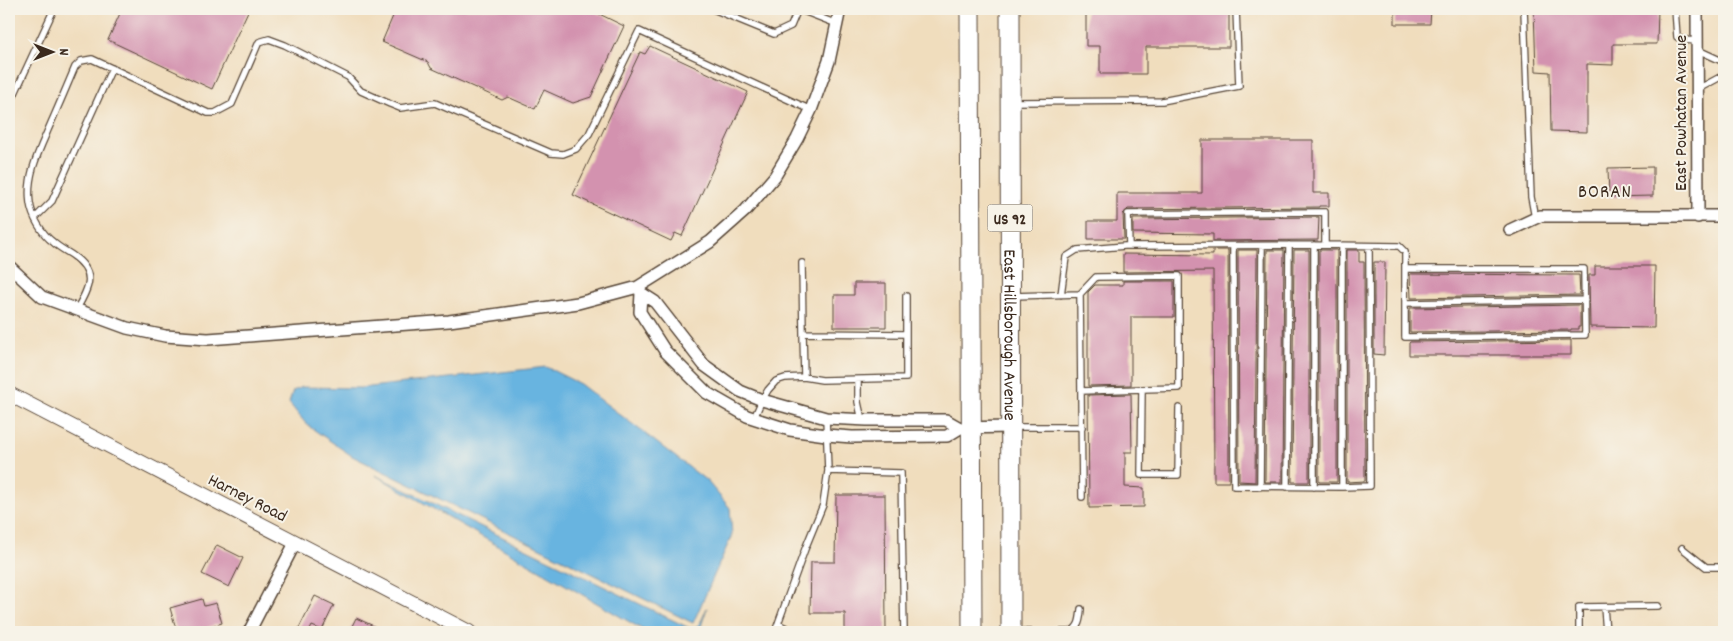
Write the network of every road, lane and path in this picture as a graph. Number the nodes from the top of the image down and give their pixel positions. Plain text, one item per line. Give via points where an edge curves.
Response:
1 (54, 9) edge
2 (713, 9) edge
3 (840, 9) edge
4 (970, 9) edge
5 (1010, 9) edge
6 (1236, 9) edge
7 (1524, 9) edge
8 (1675, 9) edge
9 (1698, 9) edge
10 (837, 24) junction
11 (1698, 45) junction
12 (1724, 62) edge
13 (112, 68) junction
14 (1724, 75) edge
15 (1698, 89) junction
16 (1010, 102) junction
17 (9, 106) edge
18 (811, 110) junction
19 (1724, 216) edge
20 (1698, 217) junction
21 (35, 218) junction
22 (1535, 218) junction
23 (1510, 230) dead end
24 (1129, 246) junction
25 (1233, 246) junction
26 (1262, 246) junction
27 (1289, 246) junction
28 (1314, 246) junction
29 (1325, 246) junction
30 (1342, 246) junction
31 (1369, 246) junction
32 (802, 263) dead end
33 (9, 266) edge
34 (1405, 269) junction
35 (639, 290) junction
36 (1061, 294) junction
37 (1080, 294) junction
38 (906, 296) dead end
39 (1010, 296) junction
40 (1585, 300) junction
41 (1405, 303) junction
42 (76, 310) junction
43 (803, 333) junction
44 (906, 334) junction
45 (804, 377) junction
46 (858, 380) junction
47 (1142, 390) junction
48 (1081, 391) junction
49 (9, 394) edge
50 (762, 400) junction
51 (1179, 408) dead end
52 (754, 418) junction
53 (826, 418) junction
54 (862, 420) junction
55 (1010, 427) junction
56 (1082, 427) junction
57 (966, 428) junction
58 (826, 435) junction
59 (828, 471) junction
60 (1260, 487) junction
61 (1287, 487) junction
62 (1314, 487) junction
63 (1342, 487) junction
64 (1082, 497) dead end
65 (295, 543) junction
66 (1682, 548) dead end
67 (1724, 566) edge
68 (1604, 606) junction
69 (1658, 606) dead end
70 (1081, 608) dead end
71 (778, 624) junction
72 (249, 632) edge
73 (470, 632) edge
74 (775, 632) edge
75 (794, 632) edge
76 (904, 632) edge
77 (972, 632) edge
78 (1011, 632) edge
79 (1579, 632) edge
80 (1606, 632) edge

1 - 17 lane
2 - 10 lane via 774,34 791,26 798,9
3 - 10 street
4 - 57 main road, US 92
5 - 16 main road, East Hillsborough Avenue / US 92
6 - 16 lane via 1238,86 1162,101
7 - 22 lane via 1531,197
8 - 11 lane via 1677,37
9 - 11 street, East Powhatan Avenue
10 - 18 street via 829,61
11 - 12 lane
11 - 15 street, East Powhatan Avenue
13 - 18 lane via 208,113 215,113 232,104 259,42 269,39 348,77 362,91 400,108 436,103 551,153 563,154 576,149 589,134 639,31
13 - 21 lane via 52,201
13 - 21 lane via 92,59 81,61 75,67 35,160 29,189
14 - 15 lane
15 - 20 street, East Powhatan Avenue
16 - 39 main road, East Hillsborough Avenue / US 92
18 - 35 street via 775,176 745,211 710,242
19 - 20 street
20 - 22 street
21 - 42 lane via 52,242 86,267 89,281
22 - 23 street
24 - 25 lane
24 - 29 lane via 1128,214 1325,212
24 - 36 lane via 1077,250 1066,257
25 - 26 lane
25 - 60 lane via 1234,486
26 - 27 lane
26 - 60 lane
27 - 28 lane
27 - 61 lane
28 - 29 lane
28 - 62 lane
29 - 30 lane
30 - 31 lane
30 - 63 lane
31 - 34 lane via 1399,246 1405,252
31 - 63 lane via 1370,486
32 - 43 lane
33 - 42 street via 42,297
34 - 40 lane via 1584,269
34 - 41 lane
35 - 42 street via 578,303 448,321 208,339 165,336 127,328
35 - 50 street via 655,302 704,365 740,392
35 - 52 street via 640,312 665,351 707,393
36 - 37 lane
36 - 39 lane
37 - 47 lane via 1096,277 1179,276 1179,388
37 - 48 lane
38 - 44 lane
39 - 55 main road, East Hillsborough Avenue / US 92
40 - 41 lane
40 - 41 lane via 1585,335 1405,337
43 - 44 lane
43 - 45 lane
44 - 46 lane via 906,378
45 - 46 lane
45 - 50 lane via 776,381
46 - 54 lane
47 - 48 lane
47 - 51 lane via 1141,476 1178,475
48 - 56 lane
49 - 65 street, Harney Road
50 - 52 lane
50 - 53 street
52 - 58 street via 790,430
53 - 54 street
53 - 58 lane
54 - 57 street via 946,420
55 - 56 lane
55 - 57 street
55 - 78 main road, East Hillsborough Avenue / US 92
56 - 64 lane
57 - 58 street via 947,436
57 - 77 main road, US 92
58 - 59 lane
59 - 71 lane via 823,506
59 - 76 lane via 901,473
60 - 61 lane
61 - 62 lane
62 - 63 lane
65 - 72 street
65 - 73 street, Harney Road
66 - 67 lane via 1706,566
68 - 69 lane
68 - 79 lane via 1579,606
68 - 80 lane
70 - 78 lane via 1079,624 1070,632
71 - 74 lane
71 - 75 lane

